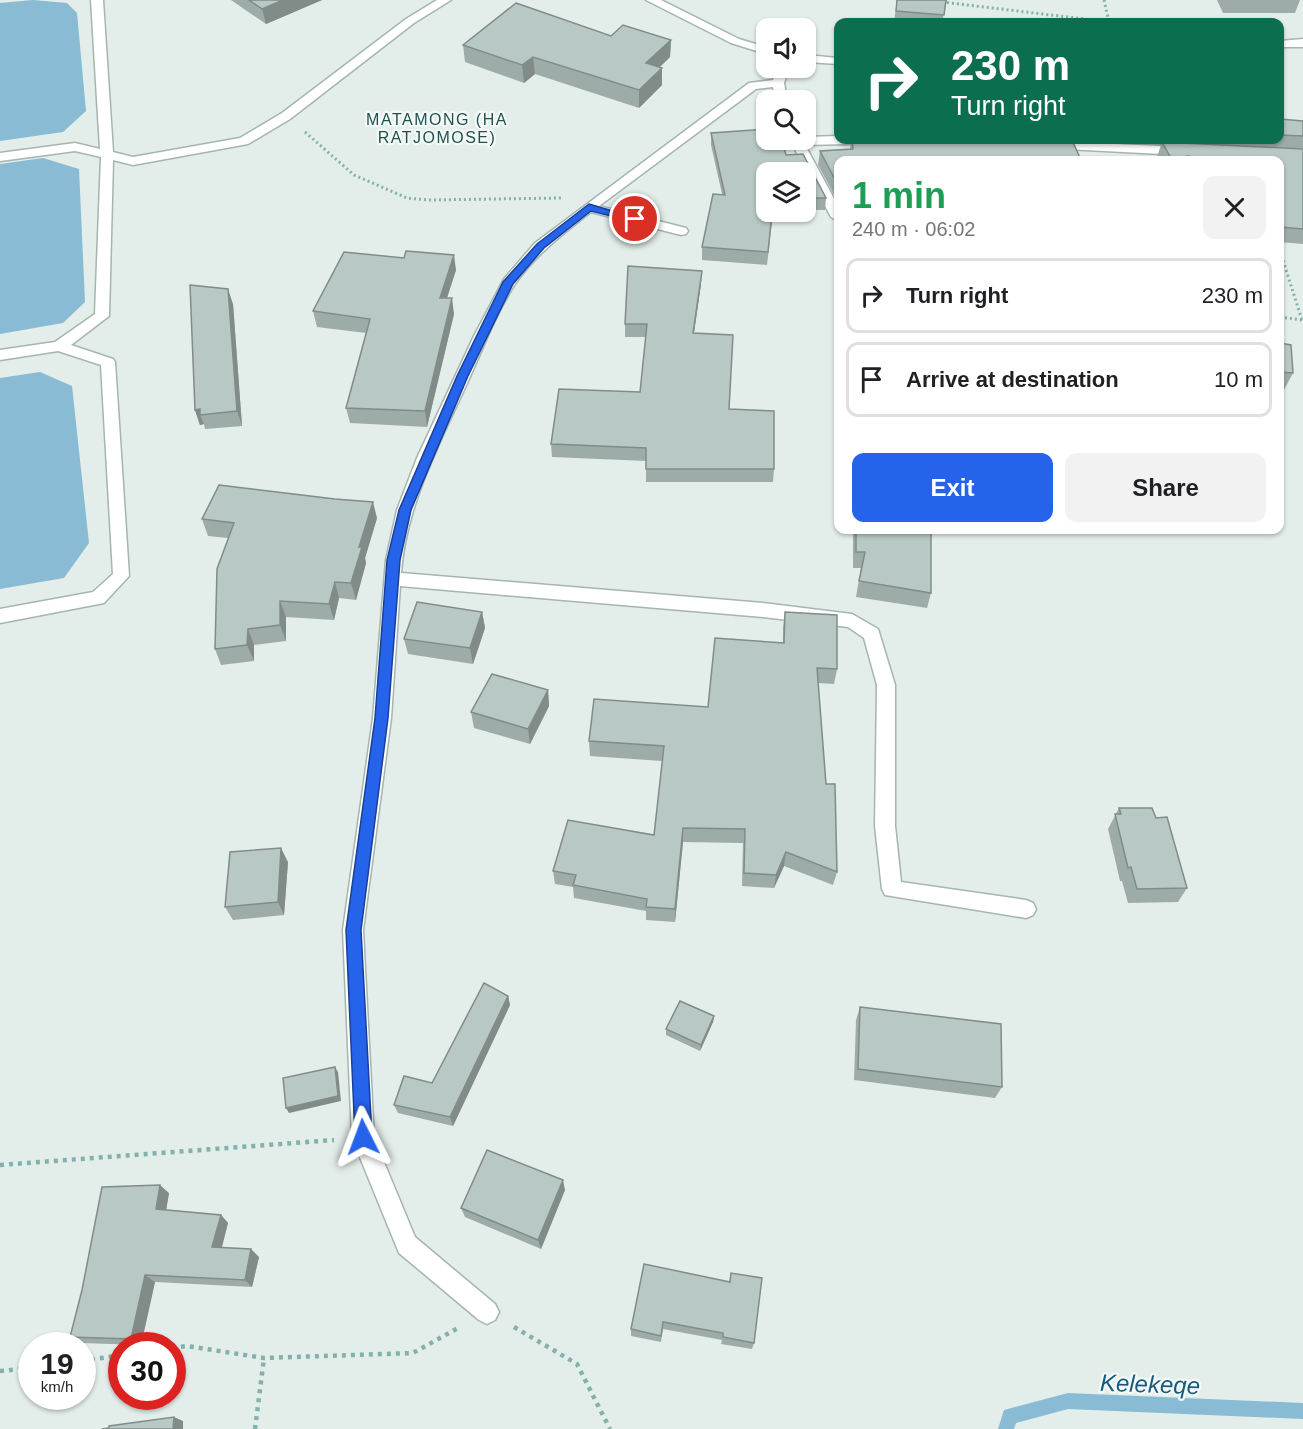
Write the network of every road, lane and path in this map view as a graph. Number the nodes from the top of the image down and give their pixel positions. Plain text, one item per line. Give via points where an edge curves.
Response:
1 (98, 0) edge
2 (445, 0) edge
3 (652, 0) edge
4 (1104, 0) edge
5 (941, 2) edge
6 (1075, 18) edge
7 (1108, 18) edge
8 (1303, 43) edge
9 (1284, 44) edge
10 (756, 48) edge
11 (816, 60) edge
12 (834, 62) edge
13 (779, 78) edge
14 (778, 82) junction
15 (779, 90) edge
16 (286, 116) junction
17 (816, 140) edge
18 (834, 140) edge
19 (1040, 145) edge
20 (802, 150) edge
21 (1189, 152) edge
22 (107, 154) junction
23 (0, 157) edge
24 (596, 202) junction
25 (834, 208) edge
26 (681, 231) dead end
27 (1284, 262) edge
28 (1284, 318) edge
29 (1303, 320) edge
30 (59, 346) junction
31 (0, 355) edge
32 (392, 579) junction
33 (0, 616) edge
34 (1026, 909) dead end
35 (363, 1137) junction
36 (0, 1165) edge
37 (487, 1312) junction
38 (186, 1346) edge
39 (264, 1358) junction
40 (18, 1369) edge
41 (0, 1371) edge
42 (255, 1429) edge
43 (610, 1429) edge

1 - 22 street
2 - 16 street via 410,21
3 - 10 street
4 - 7 path
5 - 6 path
8 - 9 street
11 - 12 street
13 - 14 street
14 - 15 street
14 - 24 street via 753,86
16 - 22 street via 244,141 133,161
16 - 24 path via 354,175 407,198
17 - 18 street
19 - 21 street
20 - 25 street
22 - 23 street via 75,147
22 - 30 street via 102,316
24 - 26 street
24 - 32 street via 540,246 508,282 405,510
27 - 29 path
28 - 29 path
30 - 31 street
30 - 33 street via 108,362 121,576 98,598
32 - 34 street via 852,621 872,634 886,685 885,826 892,889
32 - 35 street via 382,718 353,930
35 - 36 path
35 - 37 street via 407,1245
37 - 39 path via 413,1353
37 - 43 path via 577,1364
38 - 39 path
39 - 42 path
40 - 41 path

